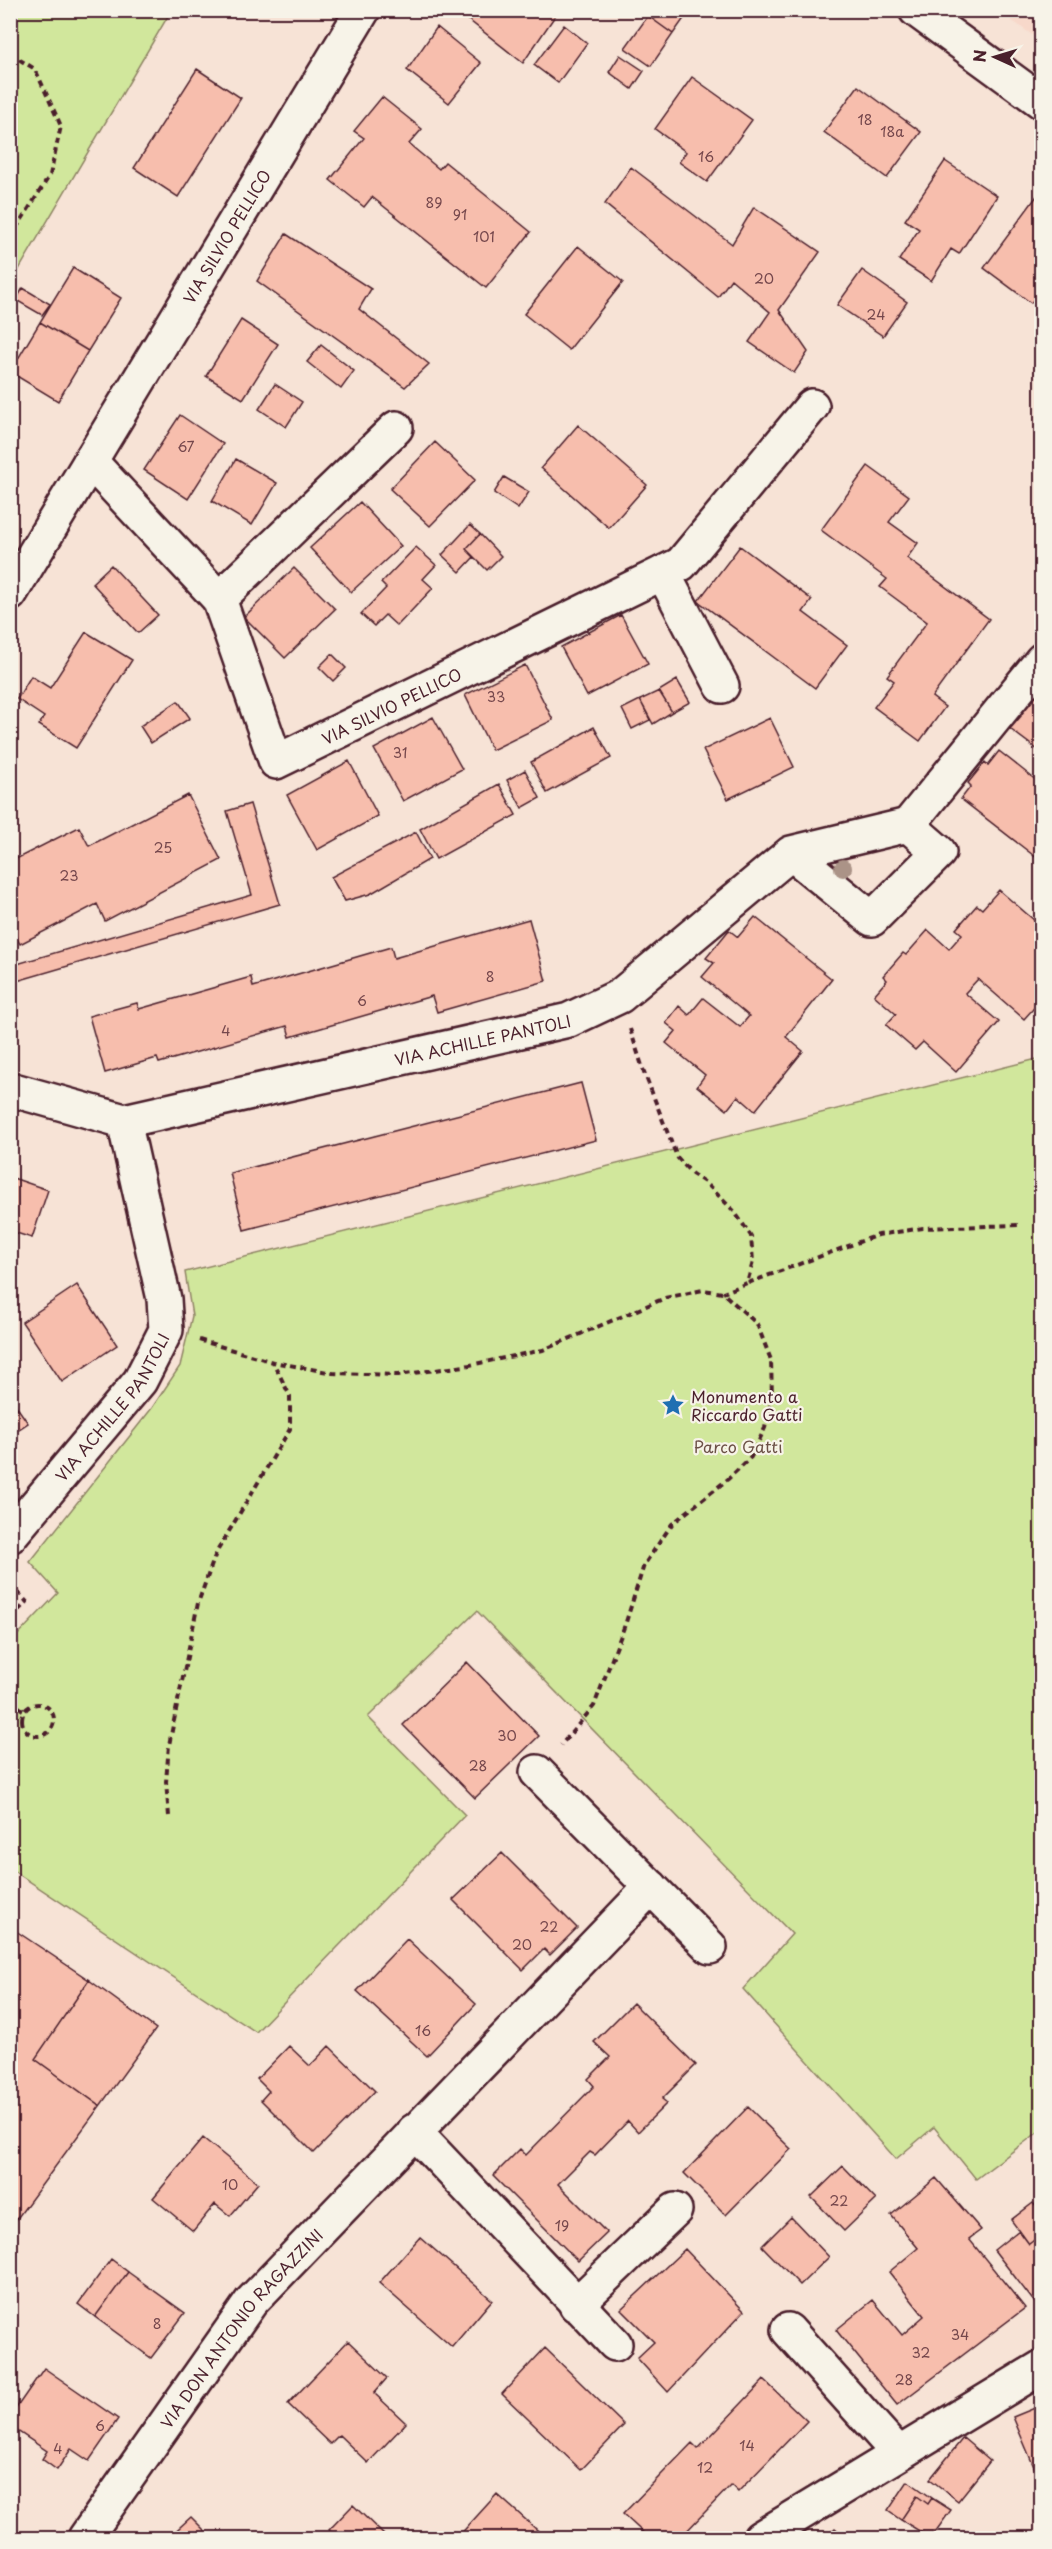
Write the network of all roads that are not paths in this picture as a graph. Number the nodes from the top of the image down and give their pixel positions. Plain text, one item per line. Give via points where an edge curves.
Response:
1 (363, 10) edge
2 (916, 10) edge
3 (1041, 102) edge
4 (812, 406) dead end
5 (396, 428) dead end
6 (90, 461) junction
7 (663, 573) junction
8 (10, 594) edge
9 (219, 599) junction
10 (1041, 660) edge
11 (722, 686) dead end
12 (908, 825) junction
13 (791, 853) junction
14 (10, 1089) edge
15 (124, 1121) junction
16 (10, 1536) edge
17 (537, 1772) road end
18 (651, 1887) junction
19 (710, 1947) dead end
20 (414, 2131) junction
21 (675, 2210) dead end
22 (576, 2305) junction
23 (788, 2330) dead end
24 (615, 2344) dead end
25 (1041, 2367) edge
26 (898, 2453) junction
27 (85, 2538) edge
28 (760, 2538) edge

1 - 6 street, VIA SILVIO PELLICO
2 - 3 street
4 - 7 street, VIA SILVIO PELLICO via 681,564
5 - 9 street
6 - 8 street, VIA SILVIO PELLICO
6 - 9 street, VIA SILVIO PELLICO
7 - 9 street, VIA SILVIO PELLICO via 276,762
7 - 11 street
10 - 12 street
12 - 13 street, VIA ACHILLE PANTOLI
12 - 13 street via 939,852 872,919
13 - 15 street, VIA ACHILLE PANTOLI via 620,996 569,1020
14 - 15 street, VIA ACHILLE PANTOLI
15 - 16 street, VIA ACHILLE PANTOLI via 164,1299 166,1330 140,1381
17 - 18 street
18 - 19 street
18 - 20 street, VIA DON ANTONIO RAGAZZINI
20 - 22 street
20 - 27 street, VIA DON ANTONIO RAGAZZINI via 251,2302
21 - 22 street
22 - 24 street
23 - 26 street
25 - 26 street
26 - 28 street

